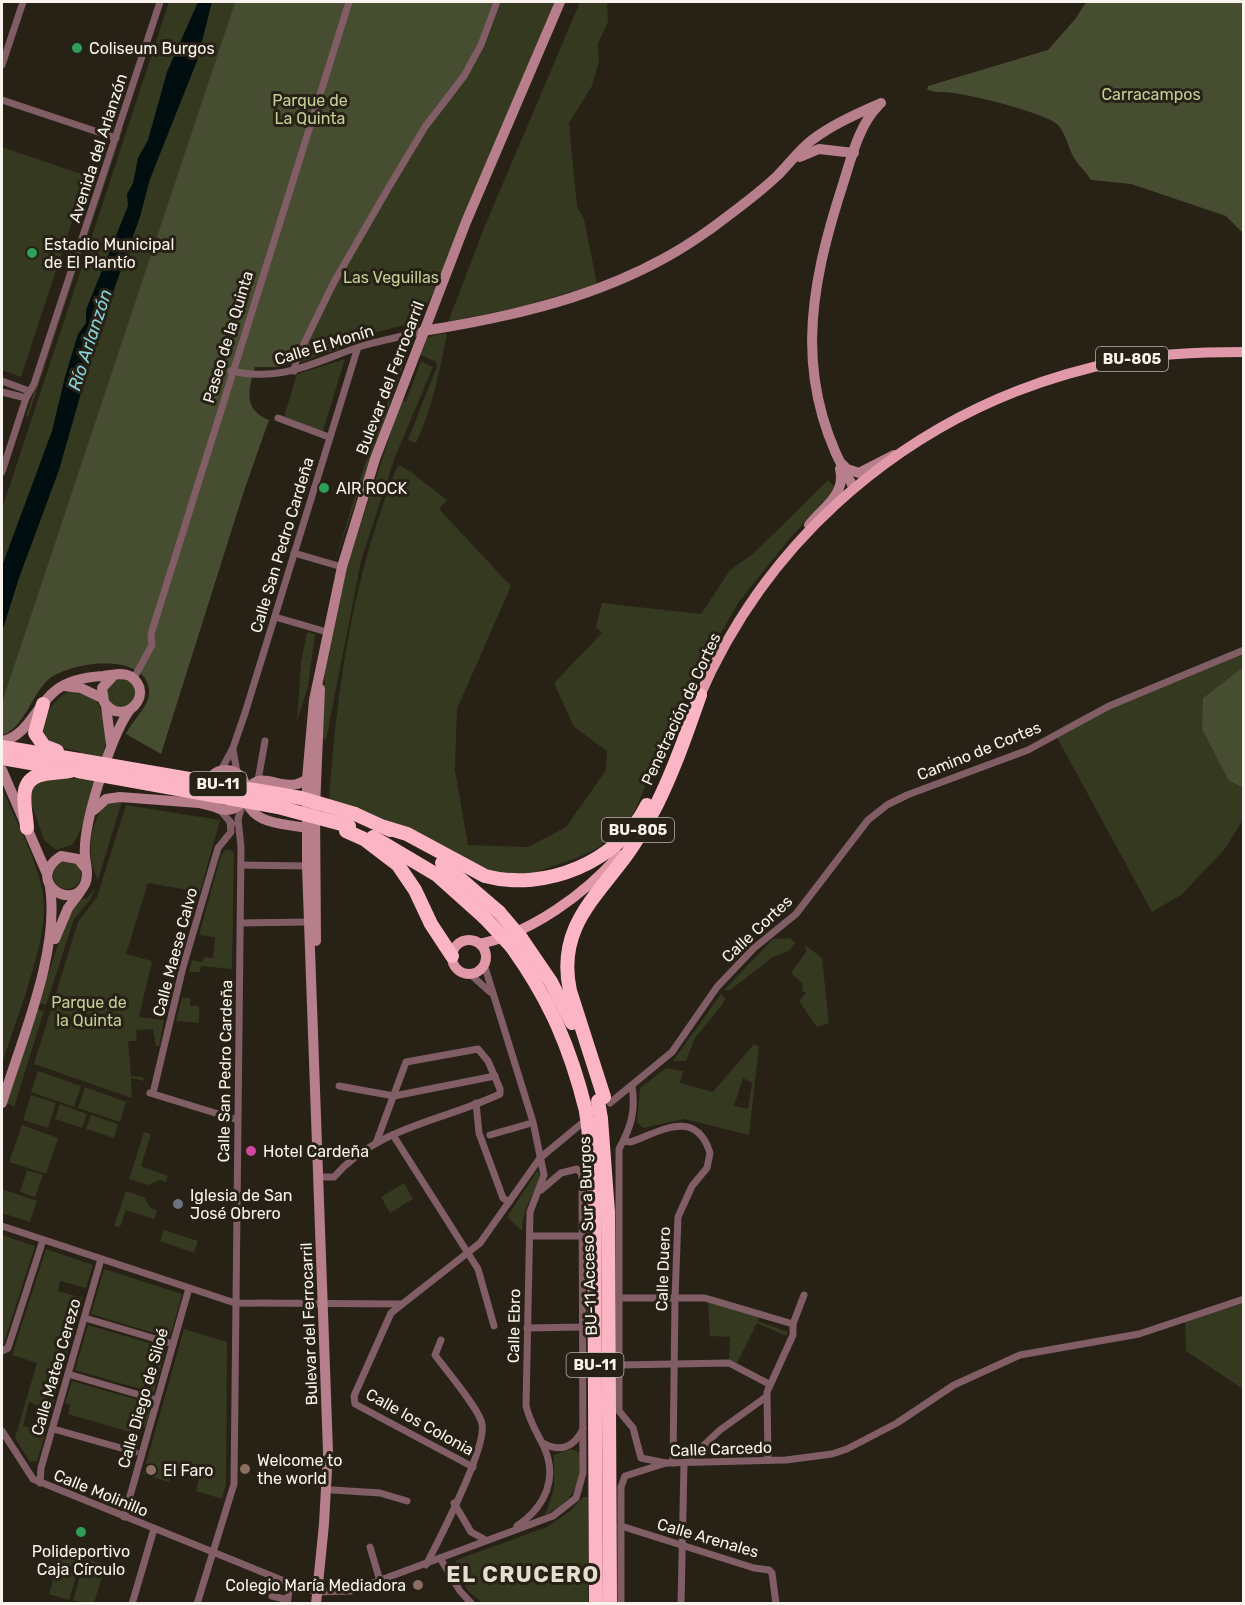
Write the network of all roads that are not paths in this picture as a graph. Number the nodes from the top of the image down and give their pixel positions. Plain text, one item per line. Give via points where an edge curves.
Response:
1 (23, 2) edge
2 (160, 2) edge
3 (349, 2) edge
4 (497, 2) edge
5 (560, 2) edge
6 (2, 65) edge
7 (2, 100) edge
8 (846, 119) junction
9 (862, 133) junction
10 (116, 138) junction
11 (838, 153) junction
12 (854, 153) junction
13 (788, 165) junction
14 (847, 170) junction
15 (423, 331) junction
16 (357, 350) junction
17 (1244, 352) edge
18 (294, 370) junction
19 (231, 371) junction
20 (2, 381) edge
21 (2, 392) edge
22 (27, 394) junction
23 (278, 418) dead end
24 (329, 437) junction
25 (908, 448) junction
26 (838, 460) junction
27 (2, 472) edge
28 (854, 488) junction
29 (799, 542) junction
30 (294, 553) junction
31 (342, 567) junction
32 (275, 617) junction
33 (327, 632) junction
34 (1244, 650) edge
35 (320, 674) junction
36 (114, 675) junction
37 (134, 678) junction
38 (64, 686) junction
39 (700, 695) junction
40 (104, 702) junction
41 (43, 704) junction
42 (129, 711) junction
43 (320, 734) junction
44 (2, 741) edge
45 (265, 741) dead end
46 (111, 745) junction
47 (2, 747) edge
48 (233, 748) junction
49 (2, 758) edge
50 (76, 765) junction
51 (2, 770) edge
52 (221, 770) junction
53 (237, 772) junction
54 (104, 773) junction
55 (307, 779) junction
56 (258, 780) junction
57 (206, 785) junction
58 (245, 796) junction
59 (127, 797) junction
60 (179, 802) junction
61 (217, 808) junction
62 (90, 818) junction
63 (868, 820) joint
64 (230, 822) junction
65 (350, 824) junction
66 (384, 827) junction
67 (27, 828) junction
68 (306, 828) junction
69 (241, 839) junction
70 (34, 844) junction
71 (63, 856) junction
72 (241, 865) junction
73 (304, 866) junction
74 (86, 869) junction
75 (47, 873) junction
76 (50, 887) junction
77 (81, 890) junction
78 (316, 897) junction
79 (309, 922) junction
80 (241, 923) junction
81 (510, 941) junction
82 (483, 954) junction
83 (452, 956) junction
84 (47, 958) junction
85 (470, 974) junction
86 (492, 994) junction
87 (495, 1076) junction
88 (339, 1086) dead end
89 (632, 1086) junction
90 (394, 1096) junction
91 (2, 1103) edge
92 (476, 1103) junction
93 (604, 1107) junction
94 (238, 1120) junction
95 (585, 1120) junction
96 (528, 1124) dead end
97 (393, 1135) junction
98 (490, 1135) dead end
99 (624, 1141) junction
100 (376, 1143) junction
101 (540, 1158) junction
102 (561, 1173) junction
103 (330, 1177) junction
104 (541, 1190) junction
105 (509, 1202) junction
106 (2, 1226) edge
107 (530, 1236) junction
108 (583, 1236) junction
109 (43, 1240) junction
110 (468, 1253) junction
111 (101, 1259) junction
112 (189, 1288) junction
113 (804, 1295) dead end
114 (620, 1298) junction
115 (675, 1298) junction
116 (1244, 1299) edge
117 (235, 1303) junction
118 (327, 1304) junction
119 (379, 1304) junction
120 (402, 1304) junction
121 (85, 1318) junction
122 (386, 1321) junction
123 (793, 1324) junction
124 (494, 1326) dead end
125 (527, 1328) junction
126 (583, 1328) junction
127 (441, 1340) dead end
128 (173, 1344) junction
129 (2, 1352) edge
130 (620, 1365) junction
131 (674, 1365) junction
132 (68, 1374) junction
133 (770, 1384) junction
134 (766, 1397) junction
135 (157, 1400) junction
136 (584, 1426) junction
137 (57, 1430) dead end
138 (2, 1431) edge
139 (542, 1443) junction
140 (556, 1449) junction
141 (135, 1452) dead end
142 (768, 1460) junction
143 (548, 1461) junction
144 (670, 1463) junction
145 (684, 1464) junction
146 (473, 1467) junction
147 (40, 1483) junction
148 (333, 1490) junction
149 (407, 1501) dead end
150 (454, 1503) junction
151 (124, 1517) junction
152 (621, 1526) junction
153 (466, 1527) junction
154 (154, 1529) junction
155 (507, 1532) junction
156 (484, 1539) junction
157 (682, 1545) junction
158 (370, 1547) dead end
159 (463, 1547) junction
160 (212, 1552) junction
161 (440, 1558) junction
162 (426, 1565) junction
163 (286, 1581) junction
164 (380, 1581) junction
165 (296, 1586) junction
166 (289, 1592) junction
167 (460, 1592) junction
168 (272, 1596) dead end
169 (321, 1596) edge
170 (285, 1601) edge
171 (132, 1604) edge
172 (197, 1604) edge
173 (316, 1604) edge
174 (465, 1604) edge
175 (472, 1604) edge
176 (596, 1604) edge
177 (610, 1604) edge
178 (621, 1604) edge
179 (681, 1604) edge
180 (776, 1604) edge

1 - 6 street
2 - 10 street, Avenida del Arlanzón
3 - 19 street, Paseo de la Quinta
4 - 18 street via 464,76 425,127 334,282
5 - 15 main road, Bulevar del Ferrocarril
7 - 10 street
8 - 9 main road
8 - 9 main road via 881,103
8 - 13 main road via 813,140
9 - 12 main road
10 - 22 street, Avenida del Arlanzón via 34,384
11 - 12 main road
11 - 13 main road via 811,151
11 - 14 main road
12 - 14 main road
13 - 15 main road via 708,231 642,270 547,305
14 - 26 main road via 817,277 812,310 816,383
15 - 16 street, Calle El Monín
15 - 31 main road, Bulevar del Ferrocarril via 375,459
16 - 18 street, Calle El Monín
16 - 24 street, Calle San Pedro Cardeña
17 - 25 main road, Penetración de Cortes / BU-805 via 1123,360 1052,377 990,400
18 - 19 street, Calle El Monín via 275,374
19 - 37 street, Paseo de la Quinta via 151,634 152,645
20 - 22 street
21 - 22 street
22 - 27 street, Avenida del Arlanzón
23 - 24 street
24 - 30 street, Calle San Pedro Cardeña
25 - 26 main road via 859,473
25 - 28 main road, Penetración de Cortes / BU-805
26 - 28 main road
26 - 29 main road via 842,480 839,492
28 - 29 main road, Penetración de Cortes / BU-805
29 - 39 main road, Penetración de Cortes / BU-805 via 737,625
30 - 31 street
30 - 32 street, Calle San Pedro Cardeña
31 - 33 main road, Bulevar del Ferrocarril
32 - 33 street
32 - 48 street, Calle San Pedro Cardeña
33 - 35 main road, Bulevar del Ferrocarril
34 - 63 street, Camino de Cortes via 1109,706 1028,750 907,795
35 - 43 main road, Bulevar del Ferrocarril
35 - 55 main road, Bulevar del Ferrocarril via 310,724
36 - 37 main road
36 - 38 main road via 79,679
36 - 40 main road via 104,684
37 - 42 main road via 140,698
38 - 40 main road via 81,688
38 - 41 main road
39 - 66 highway via 631,829 609,850 575,869 533,880 496,879 474,872 417,839
39 - 81 main road, Penetración de Cortes / BU-805 via 650,810 625,848 597,879
39 - 93 highway via 656,807 627,855 580,916 568,948 567,978
40 - 42 main road via 115,712
40 - 46 main road
41 - 44 main road via 15,736
41 - 50 highway via 36,725 38,741
42 - 46 main road
43 - 55 main road via 314,771
43 - 78 main road, Bulevar del Ferrocarril via 315,808
45 - 56 street
46 - 54 main road
47 - 50 highway, BU-11
48 - 52 street, Calle San Pedro Cardeña
48 - 53 street, Calle San Pedro Cardeña
49 - 50 highway, BU-11
50 - 65 highway, BU-11, bridge via 266,805 279,812
50 - 65 highway, BU-11, bridge via 301,798
50 - 67 highway via 27,782 23,791
51 - 67 main road
52 - 53 main road
52 - 57 main road
53 - 58 main road via 244,779
54 - 59 main road via 109,788
54 - 62 main road
55 - 56 main road via 296,785
55 - 68 main road, Bulevar del Ferrocarril
56 - 58 main road
57 - 60 main road
57 - 61 main road via 207,799
58 - 61 main road via 232,809
58 - 68 main road via 250,810 260,819
58 - 69 street, Calle San Pedro Cardeña via 238,819
59 - 60 main road
59 - 62 main road via 106,799
60 - 61 main road
61 - 64 street
62 - 71 main road via 79,842
62 - 74 main road
63 - 89 street, Calle Cortes via 796,914 739,962 714,990 675,1048
64 - 69 street
64 - 94 street, Calle Maese Calvo via 231,832 218,848 151,1093
65 - 66 highway, BU-11
65 - 81 highway, BU-11, bridge via 430,871
65 - 83 highway via 398,865
66 - 81 highway, BU-11, bridge via 459,875 499,912
67 - 70 main road
68 - 73 main road, Bulevar del Ferrocarril
68 - 78 main road, Bulevar del Ferrocarril via 312,837
69 - 72 street, Calle San Pedro Cardeña
70 - 71 main road
70 - 75 main road
71 - 74 main road via 78,859
71 - 75 main road via 54,861
72 - 73 street
72 - 80 street, Calle San Pedro Cardeña
73 - 79 main road, Bulevar del Ferrocarril
74 - 77 main road via 86,884
75 - 76 main road
76 - 77 main road via 63,895
76 - 84 main road via 52,926
77 - 84 main road via 64,916
78 - 103 main road, Bulevar del Ferrocarril
79 - 80 street
79 - 118 main road, Bulevar del Ferrocarril
80 - 94 street, Calle San Pedro Cardeña
81 - 82 main road, Penetración de Cortes / BU-805
81 - 93 highway, BU-11 via 562,1002
81 - 95 highway, BU-11 Acceso Sur a Burgos / BU-11 via 557,1021 573,1062
82 - 83 main road via 465,941 456,946
82 - 85 main road, BU-805 via 478,971
82 - 86 street, Calle Ebro
83 - 85 main road via 459,971
84 - 91 main road
85 - 86 street
86 - 101 street, Calle Ebro via 518,1070
87 - 90 street
87 - 90 street via 478,1049 406,1062
87 - 92 street via 500,1094
88 - 90 street
89 - 93 street, Calle Cortes
89 - 99 street via 634,1111
90 - 100 street
92 - 97 street
92 - 105 street via 479,1133 503,1198
93 - 177 highway, BU-11 Acceso Sur a Burgos / BU-11 via 613,1188 608,1274
94 - 117 street, Calle San Pedro Cardeña
95 - 101 street
95 - 176 highway, BU-11 Acceso Sur a Burgos / BU-11 via 594,1191
96 - 98 street
97 - 100 street
97 - 110 street
99 - 114 street via 619,1149
99 - 115 street, Calle Duero via 681,1124 694,1129 709,1149 707,1168 692,1186 678,1217
100 - 103 street via 353,1156
101 - 102 street via 550,1170
101 - 104 street, Calle Ebro via 544,1175
101 - 105 street
102 - 104 street, Calle Ebro
102 - 108 street via 573,1169 582,1174
103 - 118 main road, Bulevar del Ferrocarril
104 - 107 street, Calle Ebro via 530,1212
105 - 110 street
106 - 109 street
107 - 108 street
107 - 125 street, Calle Ebro
108 - 126 street
109 - 111 street
109 - 129 street via 8,1348
110 - 120 street
110 - 124 street via 478,1269
111 - 112 street
111 - 121 street, Calle Mateo Cerezo
112 - 117 street
112 - 128 street, Calle Diego de Siloé
113 - 123 street
114 - 115 street
114 - 130 street
115 - 123 street via 706,1298
115 - 131 street, Calle Duero
116 - 142 street, Calle Carcedo via 1138,1334 1020,1355 954,1385 897,1423 847,1449
117 - 118 street
117 - 160 street, Calle San Pedro Cardeña via 234,1484
118 - 119 street
118 - 148 main road, Bulevar del Ferrocarril
118 - 169 main road, Bulevar del Ferrocarril via 328,1452
119 - 120 street
119 - 122 street via 386,1310
120 - 122 street
121 - 128 street
121 - 132 street, Calle Mateo Cerezo
122 - 146 street, Calle los Colonia via 354,1401
123 - 133 street via 793,1335
125 - 126 street
125 - 139 street, Calle Ebro via 526,1406 533,1430
126 - 136 street
127 - 146 street via 435,1355 482,1424
128 - 135 street, Calle Diego de Siloé
130 - 131 street
130 - 144 street via 619,1411 636,1435 640,1457
131 - 133 street via 729,1363
131 - 144 street, Calle Duero
132 - 135 street
132 - 147 street, Calle Mateo Cerezo
133 - 134 street
134 - 142 street
134 - 145 street via 720,1430
135 - 151 street, Calle Diego de Siloé
136 - 140 street via 573,1444
136 - 155 street via 584,1473 576,1498 553,1516
137 - 141 street
138 - 147 street, Calle Molinillo via 29,1476
139 - 140 street
139 - 143 street, Calle Ebro
140 - 143 street
142 - 145 street, Calle Carcedo
143 - 155 street via 549,1485 542,1503
144 - 145 street, Calle Carcedo
144 - 152 street, Calle Carcedo via 628,1474 623,1479
145 - 157 street
146 - 150 street
147 - 151 street, Calle Molinillo
148 - 149 street via 380,1492
148 - 169 main road, Bulevar del Ferrocarril
150 - 153 street
150 - 162 street
151 - 154 street, Calle Molinillo
152 - 157 street, Calle Arenales
152 - 178 street
153 - 156 street
153 - 159 street via 468,1536
154 - 160 street, Calle Molinillo
154 - 171 street
155 - 156 street
156 - 159 street
157 - 179 street
157 - 180 street, Calle Arenales via 754,1568 766,1568 772,1573
158 - 164 street
159 - 161 street
160 - 163 street, Calle Molinillo
160 - 172 street, Calle San Pedro Cardeña
161 - 162 street
161 - 167 street
162 - 164 street
163 - 165 street, Calle Molinillo
163 - 166 street
164 - 169 street
165 - 166 street
165 - 169 street, Calle Molinillo
166 - 170 street
167 - 174 street
167 - 175 street
168 - 170 street
169 - 173 main road, Bulevar del Ferrocarril

